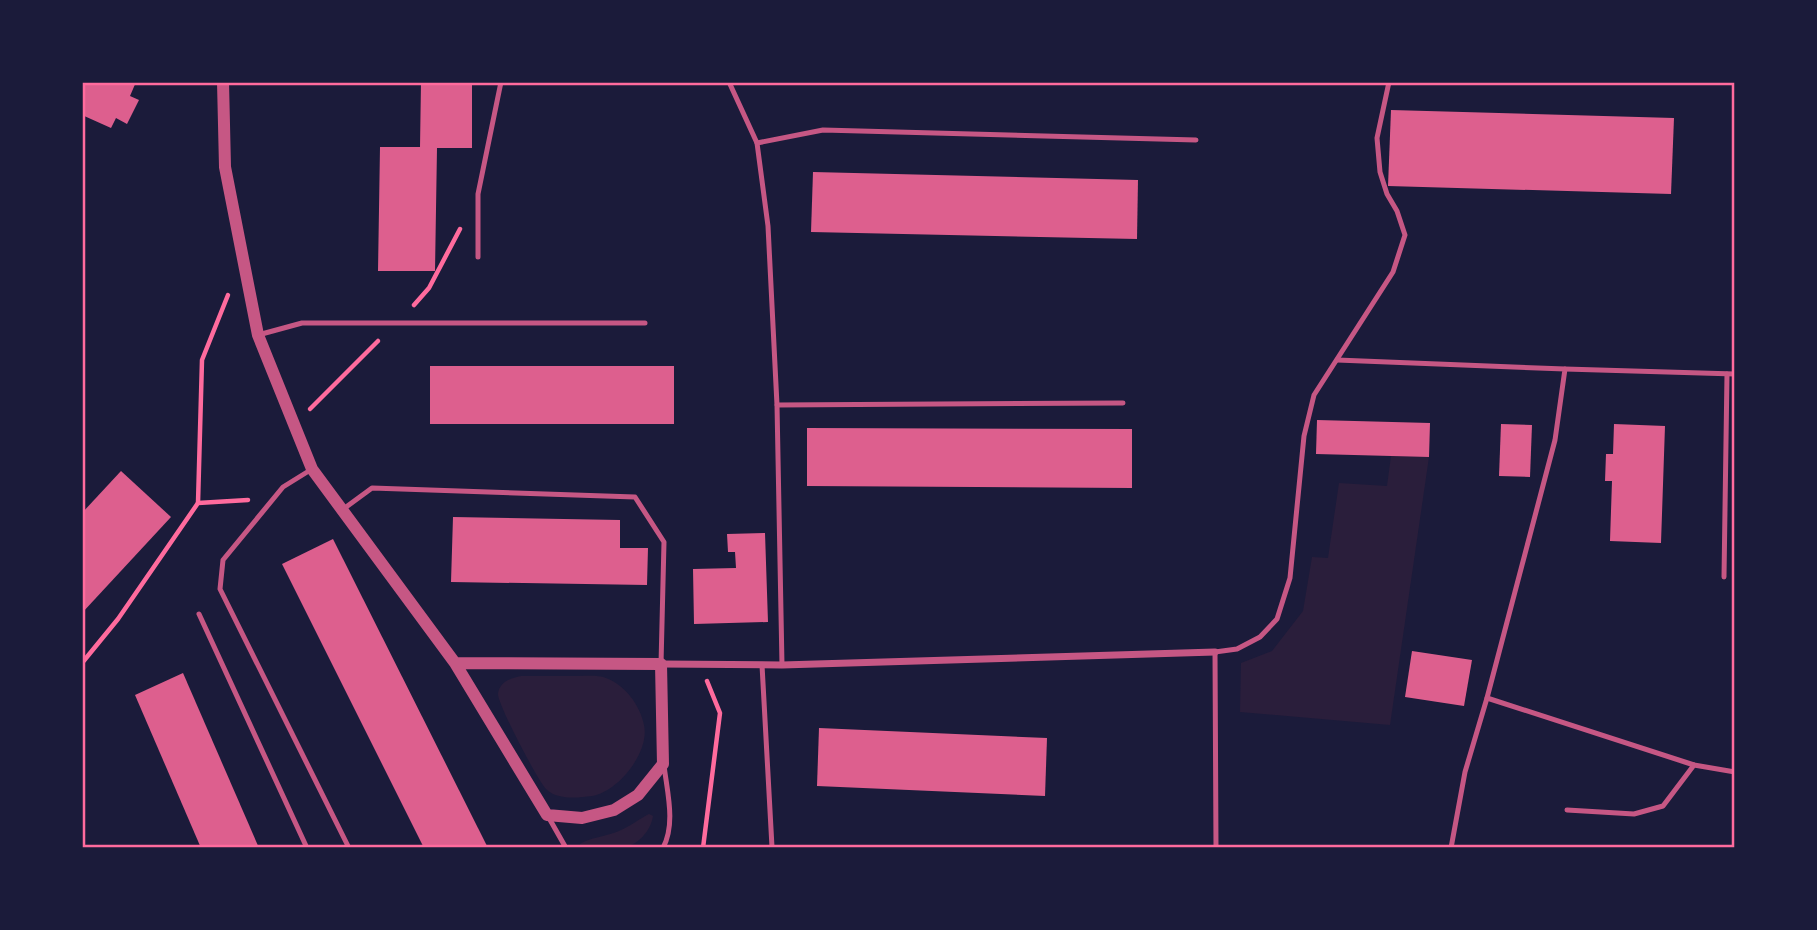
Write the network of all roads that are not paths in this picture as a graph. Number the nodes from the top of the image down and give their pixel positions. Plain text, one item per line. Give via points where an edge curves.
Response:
1 (223, 82) edge
2 (501, 82) edge
3 (595, 82) edge
4 (622, 82) edge
5 (729, 82) edge
6 (1389, 82) edge
7 (1196, 140) dead end
8 (757, 143) junction
9 (478, 257) dead end
10 (645, 323) dead end
11 (258, 335) junction
12 (1337, 360) junction
13 (1565, 369) junction
14 (1727, 374) junction
15 (1735, 374) edge
16 (1123, 403) dead end
17 (777, 405) junction
18 (312, 469) junction
19 (342, 509) junction
20 (1724, 577) dead end
21 (199, 614) dead end
22 (1214, 652) junction
23 (454, 663) junction
24 (661, 664) junction
25 (762, 665) junction
26 (782, 665) junction
27 (1487, 698) junction
28 (663, 764) junction
29 (1694, 765) junction
30 (1735, 772) edge
31 (1567, 810) dead end
32 (547, 815) junction
33 (772, 847) edge
34 (307, 848) edge
35 (349, 848) edge
36 (566, 848) edge
37 (663, 848) edge
38 (1216, 848) edge
39 (1451, 848) edge

1 - 11 street via 225,167
2 - 9 lane via 478,194
3 - 4 lane
5 - 8 lane
6 - 12 lane via 1377,138 1380,172 1405,234 1393,272
7 - 8 lane via 823,130
8 - 17 lane via 768,226
10 - 11 lane via 302,323
11 - 18 street
12 - 13 lane
12 - 22 lane via 1314,395 1304,436 1290,578 1277,619 1259,637 1237,649
13 - 14 lane
13 - 27 lane via 1555,440
14 - 15 lane
14 - 20 lane
16 - 17 lane
17 - 26 lane
18 - 19 street
18 - 35 lane via 283,486 223,559 220,589
19 - 23 street
19 - 24 lane via 372,488 635,497 664,542
21 - 34 lane
22 - 26 street
22 - 38 lane
23 - 24 street
23 - 32 street
24 - 25 street
24 - 28 street
25 - 26 street
25 - 33 lane
27 - 29 lane
27 - 39 lane via 1465,772
28 - 32 street via 638,795 614,810 582,818
28 - 37 lane via 670,816
29 - 30 lane
29 - 31 lane via 1663,806 1634,814
32 - 36 lane

